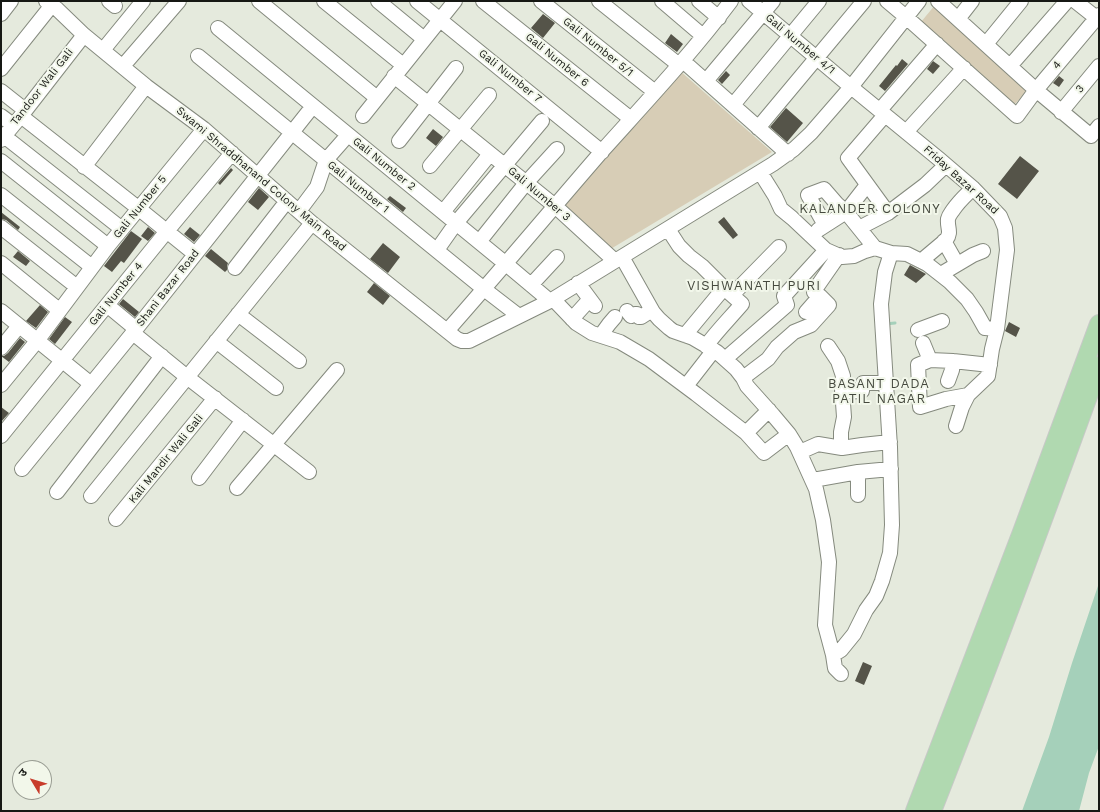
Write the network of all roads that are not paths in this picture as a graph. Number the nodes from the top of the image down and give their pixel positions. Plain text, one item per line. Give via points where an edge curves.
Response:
1 (11, 1) edge
2 (143, 1) edge
3 (179, 1) edge
4 (259, 1) edge
5 (324, 1) edge
6 (378, 1) edge
7 (417, 1) edge
8 (455, 1) edge
9 (483, 1) edge
10 (541, 1) edge
11 (599, 1) edge
12 (662, 1) edge
13 (699, 1) edge
14 (731, 1) edge
15 (749, 1) edge
16 (773, 1) edge
17 (819, 1) edge
18 (864, 1) edge
19 (887, 1) edge
20 (918, 1) edge
21 (938, 1) edge
22 (972, 1) edge
23 (1021, 1) edge
24 (1067, 1) edge
25 (1075, 1) edge
26 (55, 4) edge
27 (763, 13) junction
28 (1, 14) edge
29 (906, 17) junction
30 (719, 18) junction
31 (1098, 18) edge
32 (958, 19) junction
33 (440, 20) junction
34 (218, 28) dead end
35 (84, 34) junction
36 (703, 36) junction
37 (790, 36) junction
38 (424, 39) junction
39 (937, 44) junction
40 (986, 44) junction
41 (103, 50) junction
42 (198, 56) dead end
43 (817, 58) junction
44 (681, 63) junction
45 (123, 66) junction
46 (1010, 66) junction
47 (1099, 66) edge
48 (456, 68) dead end
49 (964, 68) junction
50 (1, 69) edge
51 (398, 71) junction
52 (706, 82) junction
53 (146, 86) junction
54 (851, 87) junction
55 (1036, 90) junction
56 (1, 91) edge
57 (655, 92) junction
58 (489, 95) dead end
59 (377, 98) junction
60 (428, 103) junction
61 (733, 105) junction
62 (313, 106) junction
63 (1061, 112) junction
64 (882, 113) junction
65 (1, 116) edge
66 (363, 116) dead end
67 (20, 117) junction
68 (631, 119) junction
69 (542, 121) dead end
70 (758, 128) junction
71 (204, 129) junction
72 (461, 130) junction
73 (1095, 131) edge
74 (906, 132) junction
75 (292, 133) junction
76 (348, 135) junction
77 (2, 138) edge
78 (399, 141) dead end
79 (557, 149) dead end
80 (602, 152) junction
81 (232, 153) junction
82 (490, 154) junction
83 (788, 154) junction
84 (326, 160) junction
85 (1, 161) edge
86 (504, 165) junction
87 (946, 165) junction
88 (430, 166) dead end
89 (84, 167) junction
90 (760, 172) junction
91 (258, 176) junction
92 (526, 183) junction
93 (867, 185) junction
94 (973, 188) junction
95 (1, 195) edge
96 (288, 201) junction
97 (555, 206) junction
98 (138, 208) junction
99 (299, 211) junction
100 (443, 212) junction
101 (846, 212) junction
102 (888, 212) junction
103 (312, 223) junction
104 (456, 223) junction
105 (825, 225) junction
106 (1, 227) edge
107 (859, 228) junction
108 (668, 229) junction
109 (122, 230) junction
110 (167, 231) junction
111 (810, 235) junction
112 (944, 241) junction
113 (479, 242) junction
114 (108, 246) junction
115 (779, 247) dead end
116 (875, 248) junction
117 (437, 250) junction
118 (983, 251) dead end
119 (832, 253) junction
120 (891, 253) junction
121 (195, 254) junction
122 (557, 257) dead end
123 (618, 259) junction
124 (921, 261) junction
125 (1, 262) edge
126 (506, 264) junction
127 (957, 264) junction
128 (92, 267) junction
129 (235, 268) dead end
130 (941, 274) junction
131 (578, 284) junction
132 (531, 285) junction
133 (77, 287) junction
134 (484, 289) junction
135 (728, 292) junction
136 (820, 296) junction
137 (551, 300) junction
138 (107, 305) junction
139 (59, 310) junction
140 (652, 310) junction
141 (1, 311) edge
142 (806, 312) dead end
143 (238, 314) junction
144 (519, 316) junction
145 (572, 319) junction
146 (942, 321) dead end
147 (1099, 324) edge
148 (19, 326) junction
149 (997, 329) junction
150 (135, 331) junction
151 (447, 331) junction
152 (601, 335) junction
153 (685, 335) junction
154 (37, 341) junction
155 (216, 341) junction
156 (828, 346) dead end
157 (1, 348) edge
158 (715, 352) junction
159 (162, 356) junction
160 (930, 360) junction
161 (63, 361) junction
162 (299, 361) dead end
163 (953, 361) junction
164 (1099, 366) edge
165 (337, 370) dead end
166 (989, 370) junction
167 (187, 377) junction
168 (743, 378) junction
169 (948, 381) dead end
170 (886, 383) junction
171 (91, 384) junction
172 (1, 385) edge
173 (686, 386) junction
174 (276, 388) dead end
175 (842, 392) junction
176 (968, 395) junction
177 (215, 398) junction
178 (769, 410) junction
179 (243, 420) junction
180 (956, 426) dead end
181 (746, 433) junction
182 (789, 434) junction
183 (1, 436) edge
184 (890, 442) junction
185 (274, 444) junction
186 (840, 447) junction
187 (800, 452) junction
188 (22, 469) dead end
189 (891, 469) junction
190 (309, 472) dead end
191 (858, 472) junction
192 (199, 478) dead end
193 (813, 480) junction
194 (237, 488) dead end
195 (57, 492) dead end
196 (858, 495) dead end
197 (91, 496) dead end
198 (116, 519) dead end
199 (833, 655) junction
200 (841, 674) dead end
201 (915, 811) edge
202 (932, 811) edge

1 - 28 street
2 - 41 street
3 - 45 street
4 - 59 street
5 - 51 street, Gali Number 3
6 - 38 street
7 - 33 street, Gali Number 7
8 - 33 street
9 - 68 street, Gali Number 6
10 - 57 street, Gali Number 5/1
11 - 44 street
12 - 36 street
13 - 30 street
14 - 30 street
15 - 27 street, Gali Number 4/1
16 - 27 street
17 - 37 street
18 - 43 street
19 - 29 street
20 - 29 street
21 - 32 street
22 - 32 street
23 - 40 street
24 - 46 street
25 - 31 street
26 - 35 street, Swami Shraddhanand Colony Main Road
26 - 50 street
27 - 37 street, Gali Number 4/1
27 - 52 street
29 - 39 street
29 - 54 street
30 - 36 street
31 - 55 street, 4
32 - 40 street
33 - 38 street
33 - 80 street, Gali Number 7
34 - 62 street, Gali Number 2
35 - 41 street, Swami Shraddhanand Colony Main Road
35 - 67 street, Tandoor Wali Gali
36 - 44 street
37 - 43 street, Gali Number 4/1
37 - 61 street
38 - 51 street
39 - 49 street
39 - 64 street
40 - 46 street
41 - 45 street, Swami Shraddhanand Colony Main Road
42 - 75 street, Gali Number 1
43 - 54 street, Gali Number 4/1
43 - 70 street
44 - 52 street
44 - 57 street
45 - 53 street, Swami Shraddhanand Colony Main Road
46 - 55 street
47 - 63 street, 3
48 - 60 street
49 - 55 street, 4 via 1017,116
49 - 74 street
51 - 59 street
51 - 60 street, Gali Number 3
52 - 61 street
53 - 71 street, Swami Shraddhanand Colony Main Road
53 - 89 street
54 - 64 street, Friday Bazar Road
54 - 83 street via 811,133
55 - 63 street
56 - 67 street
57 - 68 street
58 - 72 street
59 - 66 street
60 - 72 street, Gali Number 3
60 - 78 street
61 - 70 street
62 - 75 street, Shani Bazar Road
62 - 76 street, Gali Number 2
63 - 73 street
64 - 74 street, Friday Bazar Road
64 - 93 street via 848,158
65 - 67 street
67 - 77 street, Tandoor Wali Gali
67 - 89 street
68 - 80 street
69 - 86 street
70 - 83 street
71 - 81 street, Swami Shraddhanand Colony Main Road
71 - 98 street, Gali Number 5
72 - 82 street, Gali Number 3
72 - 88 street
74 - 87 street, Friday Bazar Road
75 - 84 street, Gali Number 1
75 - 91 street, Shani Bazar Road
76 - 84 street
76 - 100 street, Gali Number 2
77 - 109 street
79 - 92 street
80 - 97 street
81 - 91 street, Swami Shraddhanand Colony Main Road
81 - 110 street, Gali Number 4
82 - 86 street, Gali Number 3
82 - 100 street
83 - 90 street
84 - 99 street via 318,187
84 - 117 street, Gali Number 1
85 - 114 street
86 - 92 street, Gali Number 3
86 - 104 street
87 - 94 street, Friday Bazar Road
87 - 102 street via 925,185
89 - 98 street
90 - 108 street
90 - 111 street via 781,210
91 - 96 street, Swami Shraddhanand Colony Main Road
91 - 121 street, Shani Bazar Road
92 - 97 street, Gali Number 3
92 - 113 street
93 - 101 street
93 - 102 street
94 - 112 street via 957,203 950,215 950,232
94 - 149 street, Friday Bazar Road via 1000,216 1005,228 1007,250
95 - 128 street
96 - 99 street, Swami Shraddhanand Colony Main Road
96 - 129 street
97 - 123 street, Gali Number 3
97 - 126 street
98 - 109 street, Gali Number 5
98 - 110 street
99 - 103 street, Swami Shraddhanand Colony Main Road
100 - 104 street, Gali Number 2
101 - 105 street
101 - 105 street via 824,189 808,195
101 - 107 street
102 - 107 street
103 - 143 street
103 - 151 street, Swami Shraddhanand Colony Main Road
104 - 113 street, Gali Number 2
104 - 117 street
105 - 111 street
106 - 133 street
107 - 116 street
108 - 123 street
108 - 135 street via 679,246
109 - 114 street, Gali Number 5
110 - 121 street
110 - 138 street, Gali Number 4
111 - 119 street
112 - 124 street
112 - 127 street
113 - 126 street, Gali Number 2
114 - 128 street, Gali Number 5
115 - 135 street
116 - 119 street via 854,256 842,257
116 - 120 street
117 - 134 street, Gali Number 1
118 - 127 street
119 - 136 street via 814,291
119 - 158 street via 784,296 787,305
120 - 124 street via 907,254
120 - 170 street via 885,272 881,304
121 - 150 street, Shani Bazar Road
122 - 132 street
123 - 131 street
123 - 140 street, Gali Number 3
124 - 130 street
125 - 139 street
126 - 132 street, Gali Number 2
126 - 134 street
127 - 130 street
128 - 133 street, Gali Number 5
130 - 149 street via 967,299 985,328
131 - 137 street
131 - 145 street via 592,303
132 - 137 street, Gali Number 2
133 - 139 street, Gali Number 5
134 - 144 street, Gali Number 1
134 - 151 street
135 - 153 street
135 - 158 street via 742,304 714,335
136 - 142 street
136 - 168 street via 829,305 811,325 794,332 768,359
137 - 144 street
137 - 145 street, Gali Number 2
138 - 150 street
138 - 161 street, Gali Number 4
139 - 154 street, Gali Number 5
140 - 152 street via 641,318 637,314 621,314
140 - 153 street, Gali Number 3 via 669,328
141 - 148 street
143 - 155 street
143 - 162 street
144 - 151 street, Swami Shraddhanand Colony Main Road via 469,341 462,341
145 - 152 street, Gali Number 2 via 592,333
146 - 160 street via 920,337
147 - 201 main road
148 - 154 street
148 - 157 street
149 - 166 street, Friday Bazar Road
150 - 159 street
150 - 171 street, Shani Bazar Road
152 - 173 street, Gali Number 2 via 642,354
153 - 158 street, Gali Number 3
154 - 161 street
154 - 172 street, Gali Number 5
155 - 167 street
155 - 174 street
156 - 175 street via 838,361 843,376
158 - 168 street, Gali Number 3
158 - 173 street
159 - 167 street
159 - 195 street
160 - 163 street
160 - 176 street via 918,366 920,407
161 - 171 street
161 - 183 street, Gali Number 4
163 - 166 street
163 - 169 street
164 - 202 main road
165 - 185 street
166 - 176 street
167 - 177 street
167 - 197 street
168 - 178 street, Gali Number 3
170 - 175 street via 863,383 862,391
170 - 184 street
171 - 188 street, Shani Bazar Road
173 - 181 street, Gali Number 2
175 - 186 street via 844,417
176 - 180 street
177 - 179 street
177 - 198 street, Kali Mandir Wali Gali
178 - 181 street
178 - 182 street, Gali Number 3
179 - 185 street
179 - 192 street
181 - 182 street, Gali Number 2 via 764,453
182 - 187 street, Gali Number 3
184 - 186 street
184 - 189 street
185 - 190 street
185 - 194 street
186 - 187 street via 818,444
187 - 193 street, Gali Number 3
189 - 191 street
189 - 199 street via 892,529 886,568 876,596 857,629 841,650
191 - 193 street
191 - 196 street
193 - 199 street, Gali Number 3 via 823,520 829,562 826,625
199 - 200 street, Gali Number 3 via 835,668

